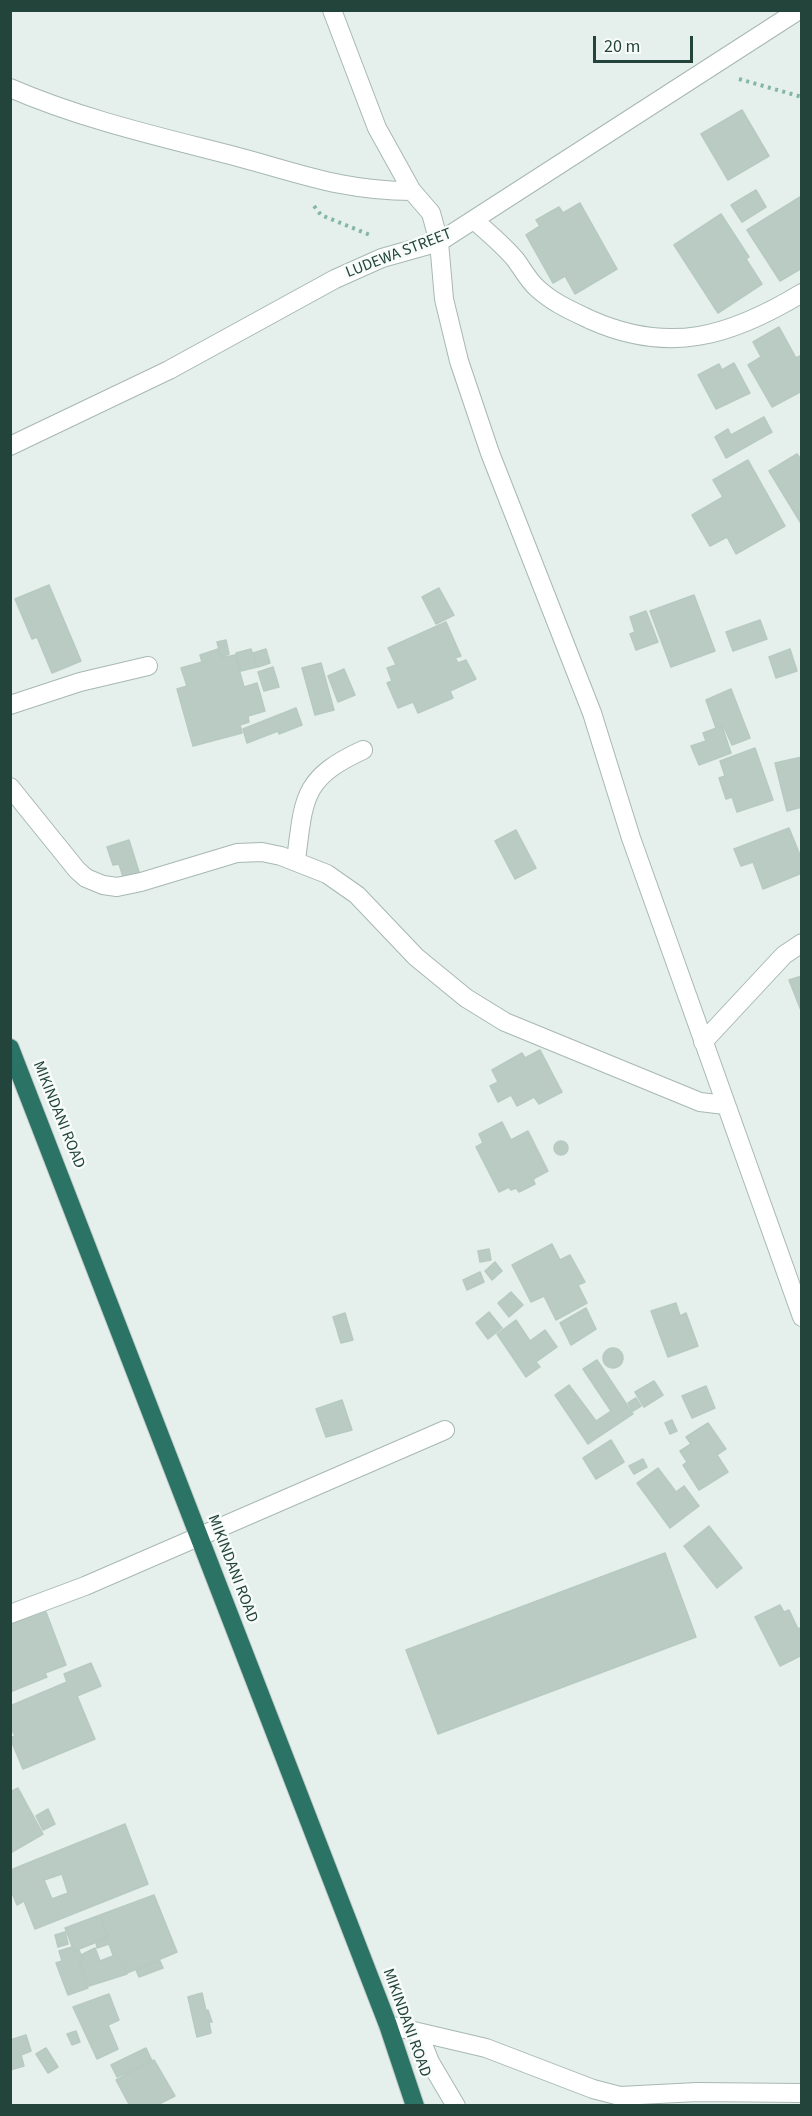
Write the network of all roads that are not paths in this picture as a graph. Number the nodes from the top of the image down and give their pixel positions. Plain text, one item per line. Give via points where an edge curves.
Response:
1 (332, 10) edge
2 (800, 10) edge
3 (10, 88) edge
4 (412, 191) junction
5 (475, 221) junction
6 (439, 242) junction
7 (801, 292) edge
8 (10, 446) edge
9 (148, 666) dead end
10 (10, 705) edge
11 (363, 750) dead end
12 (10, 787) edge
13 (296, 860) junction
14 (801, 943) edge
15 (704, 1042) junction
16 (10, 1048) edge
17 (725, 1105) junction
18 (801, 1317) edge
19 (445, 1430) dead end
20 (199, 1537) junction
21 (10, 1614) edge
22 (388, 2025) junction
23 (418, 2032) junction
24 (584, 2085) junction
25 (801, 2093) edge
26 (415, 2106) edge
27 (456, 2106) edge
28 (595, 2106) edge

1 - 4 street via 377,128
2 - 5 street, LUDEWA STREET
3 - 4 street via 123,128 295,174 360,189
4 - 6 street via 431,213
5 - 6 street, LUDEWA STREET
5 - 7 street via 515,259 535,287 561,307 609,328 649,338 684,340 720,331 775,309
6 - 8 street, LUDEWA STREET via 335,279 170,370
6 - 15 street via 444,299 459,361 490,453 592,713 631,838
9 - 10 street via 80,682
11 - 13 street via 323,771 312,786 302,813
12 - 13 street via 77,870 103,885 117,887 141,882 244,852
13 - 17 street via 327,874 357,895 416,957 466,998 505,1022 691,1098
14 - 15 street via 784,955
15 - 17 street
16 - 20 highway, MIKINDANI ROAD
17 - 18 street
19 - 20 street
20 - 21 street
20 - 22 highway, MIKINDANI ROAD
22 - 23 street
22 - 26 highway, MIKINDANI ROAD
23 - 24 street via 486,2048
23 - 27 street via 430,2062
24 - 25 street via 620,2096
24 - 28 street

